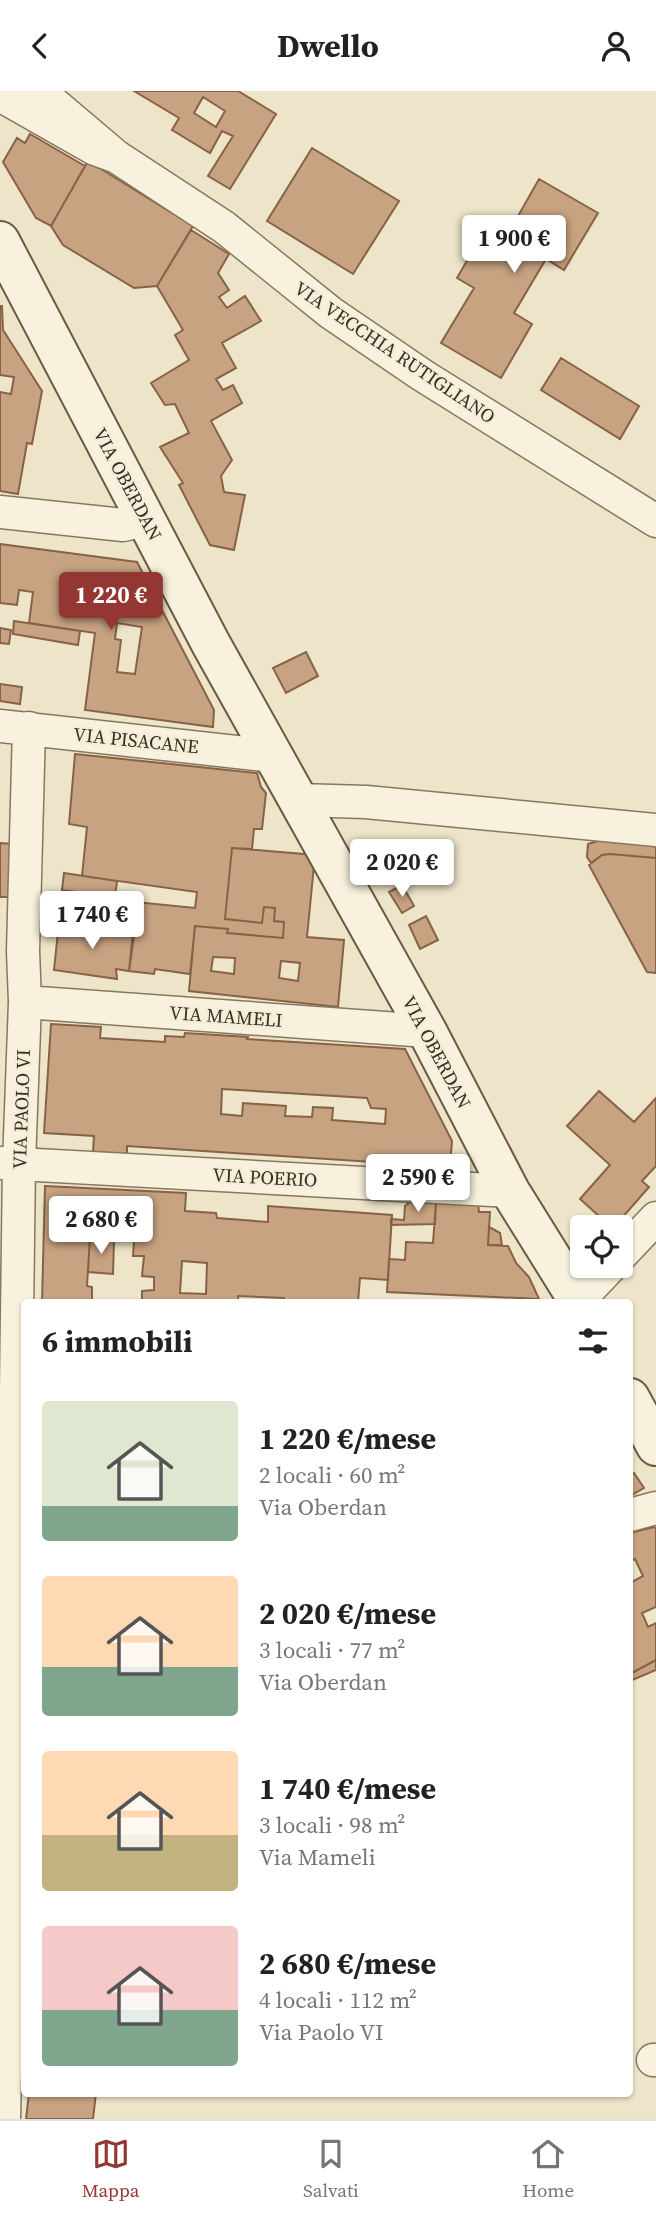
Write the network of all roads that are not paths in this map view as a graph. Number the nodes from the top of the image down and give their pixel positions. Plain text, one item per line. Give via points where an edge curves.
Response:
1 (0, 95) edge
2 (59, 101) edge
3 (0, 241) edge
4 (0, 512) edge
5 (146, 520) junction
6 (656, 521) edge
7 (15, 727) edge
8 (272, 756) junction
9 (298, 800) junction
10 (656, 830) edge
11 (11, 951) edge
12 (25, 1002) junction
13 (426, 1031) junction
14 (10, 1163) edge
15 (510, 1191) junction
16 (656, 1218) edge
17 (633, 1242) edge
18 (600, 1278) edge
19 (577, 1299) edge
20 (582, 1299) edge
21 (8, 1373) edge
22 (633, 1404) edge
23 (656, 1446) edge
24 (656, 1508) edge
25 (633, 1514) edge
26 (12, 1559) edge
27 (12, 1845) edge
28 (4, 2119) edge

1 - 2 street, VIA VECCHIA RUTIGLIANO
2 - 6 street, VIA VECCHIA RUTIGLIANO via 129,164 224,227 331,313
3 - 5 street, VIA OBERDAN
4 - 5 street via 123,525
5 - 8 street, VIA OBERDAN
7 - 8 street, VIA PISACANE
7 - 11 street, VIA PAOLO VI
8 - 9 street, VIA OBERDAN
9 - 10 street via 366,802
9 - 13 street, VIA OBERDAN
11 - 12 street, VIA PAOLO VI
12 - 13 street, VIA MAMELI
12 - 14 street, VIA PAOLO VI
13 - 15 street, VIA OBERDAN
14 - 15 street, VIA POERIO
14 - 21 street, VIA PAOLO VI
15 - 19 street, VIA OBERDAN
16 - 17 street
18 - 20 street
21 - 26 street, VIA PAOLO VI
22 - 23 street
24 - 25 street
26 - 27 street, VIA PAOLO VI
27 - 28 street, VIA PAOLO VI

